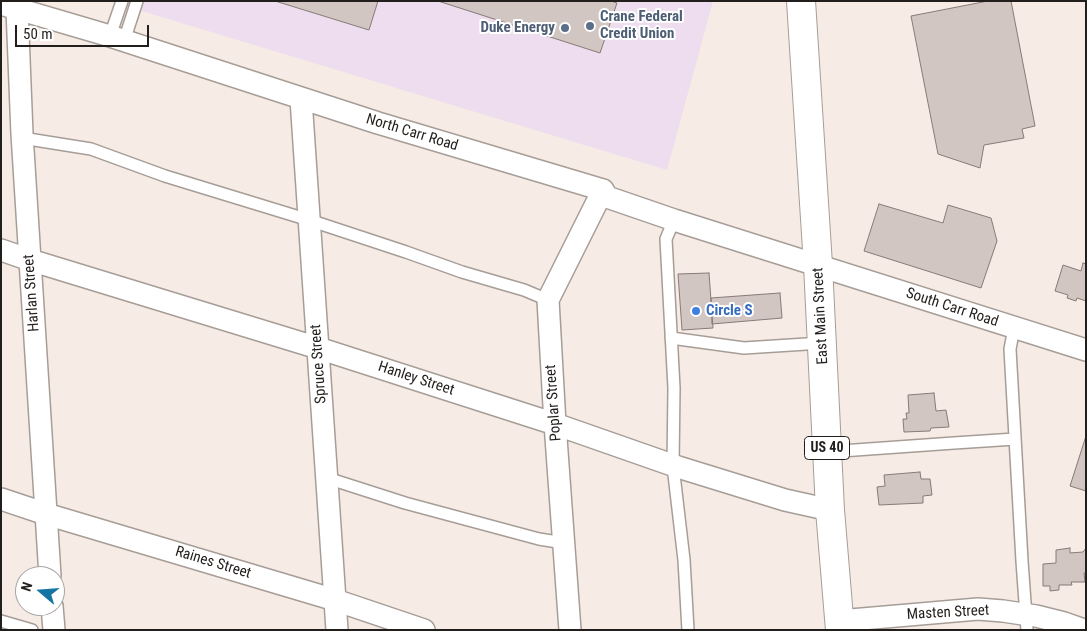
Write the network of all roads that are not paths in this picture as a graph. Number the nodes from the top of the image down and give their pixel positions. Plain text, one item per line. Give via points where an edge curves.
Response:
1 (122, 1) edge
2 (137, 1) edge
3 (801, 1) edge
4 (9, 7) edge
5 (117, 39) junction
6 (300, 99) junction
7 (22, 138) junction
8 (603, 190) junction
9 (309, 220) junction
10 (674, 220) junction
11 (1, 250) edge
12 (30, 260) junction
13 (818, 266) junction
14 (548, 300) junction
15 (1014, 328) junction
16 (671, 338) junction
17 (822, 342) junction
18 (318, 348) junction
19 (1086, 350) edge
20 (555, 424) junction
21 (1015, 440) junction
22 (827, 452) junction
23 (674, 466) junction
24 (327, 478) junction
25 (1, 499) edge
26 (830, 510) junction
27 (46, 514) junction
28 (564, 543) junction
29 (49, 566) edge
30 (335, 600) junction
31 (53, 616) edge
32 (1, 620) edge
33 (1027, 622) edge
34 (840, 626) edge
35 (32, 630) edge
36 (54, 630) edge
37 (337, 630) edge
38 (424, 630) edge
39 (570, 630) edge
40 (688, 630) edge
41 (1084, 630) edge

1 - 5 lane
2 - 5 lane
3 - 13 main road, East Main Street / US 40
4 - 5 street, North Carr Road
4 - 7 street, Harlan Street
5 - 6 street, North Carr Road
6 - 8 street, North Carr Road
6 - 9 street, Spruce Street
7 - 9 lane via 91,149 165,176
7 - 12 street, Harlan Street
8 - 10 street, North Carr Road via 607,197
8 - 14 street, Poplar Street
9 - 14 lane
9 - 18 street, Spruce Street
10 - 13 street, North Carr Road
10 - 16 lane via 666,239
11 - 12 street, Hanley Street
12 - 18 street, Hanley Street
12 - 27 street, Harlan Street
13 - 15 street, South Carr Road
13 - 17 main road, East Main Street / US 40
14 - 20 street, Poplar Street
15 - 19 street, South Carr Road
15 - 21 lane via 1010,349
16 - 17 lane via 744,348
16 - 23 lane
17 - 22 main road, East Main Street / US 40
18 - 20 street, Hanley Street
18 - 24 street, Spruce Street
20 - 23 street, Hanley Street
20 - 28 street, Poplar Street
21 - 22 lane
21 - 33 lane
22 - 26 main road, East Main Street / US 40
23 - 26 street, Hanley Street via 785,500
23 - 40 lane
24 - 28 lane via 414,506
24 - 30 street, Spruce Street
25 - 27 street, Raines Street
26 - 34 main road, East Main Street / US 40
27 - 29 street, Harlan Street
27 - 30 street, Raines Street
28 - 39 street, Poplar Street
30 - 37 street, Spruce Street
30 - 38 street, Raines Street
31 - 36 street
32 - 35 lane
33 - 34 street, Masten Street via 1004,611 978,609
33 - 41 street, Masten Street via 1064,623

